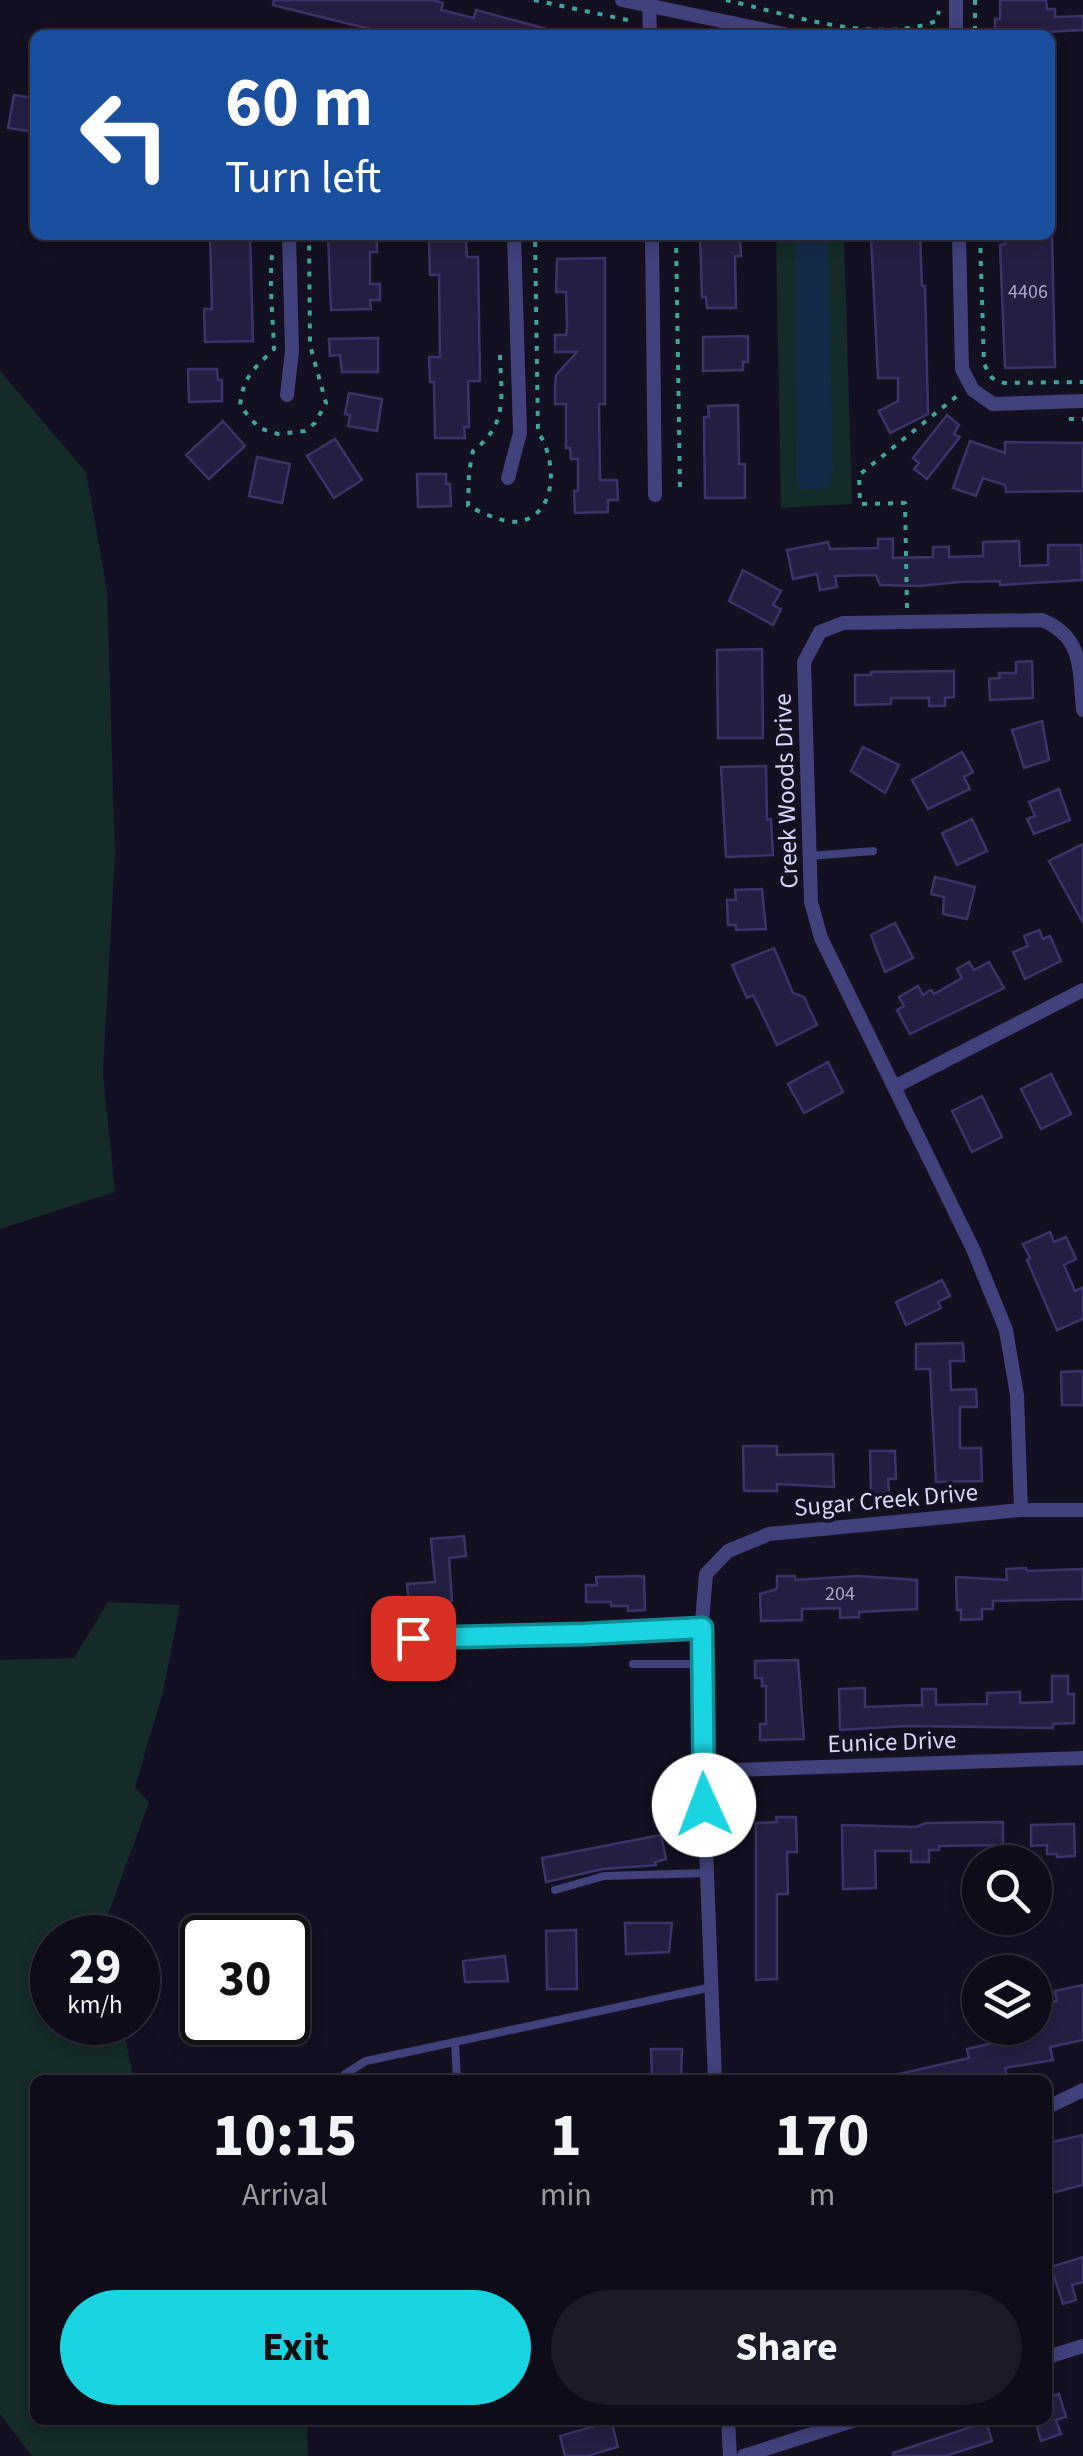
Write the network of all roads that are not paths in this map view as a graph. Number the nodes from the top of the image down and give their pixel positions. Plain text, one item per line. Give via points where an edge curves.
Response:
1 (622, 0) edge
2 (956, 0) edge
3 (650, 3) edge
4 (650, 30) edge
5 (766, 30) edge
6 (956, 30) edge
7 (290, 240) edge
8 (514, 240) edge
9 (652, 240) edge
10 (960, 240) edge
11 (286, 395) dead end
12 (1083, 401) edge
13 (508, 478) dead end
14 (655, 495) dead end
15 (1083, 710) edge
16 (873, 851) dead end
17 (810, 856) junction
18 (1083, 990) edge
19 (894, 1088) junction
20 (1021, 1510) junction
21 (1083, 1510) edge
22 (702, 1628) junction
23 (413, 1638) dead end
24 (632, 1664) dead end
25 (702, 1664) junction
26 (1083, 1758) edge
27 (703, 1771) junction
28 (707, 1873) junction
29 (554, 1890) dead end
30 (712, 1987) junction
31 (455, 2042) junction
32 (344, 2075) edge
33 (457, 2075) edge
34 (715, 2075) edge
35 (1083, 2090) edge
36 (1052, 2105) edge
37 (1082, 2348) edge
38 (1052, 2356) edge
39 (728, 2425) edge
40 (840, 2425) edge
41 (730, 2456) edge
42 (744, 2456) edge

1 - 3 street
2 - 6 street
3 - 4 street
3 - 5 street
7 - 11 street
8 - 13 street via 520,433
9 - 14 street
10 - 12 street via 962,368 972,390 993,404
15 - 17 street, Creek Woods Drive via 1078,645 1064,628 1042,620 843,623 820,632 804,662
16 - 17 lane
17 - 19 street, Creek Woods Drive via 820,938
18 - 19 street
19 - 20 street, Creek Woods Drive via 1006,1330 1017,1396
20 - 21 street, Sugar Creek Drive
20 - 22 street, Sugar Creek Drive via 769,1534 728,1550 706,1574
22 - 23 lane
22 - 25 street
24 - 25 lane
25 - 27 street
26 - 27 street, Eunice Drive
27 - 28 street
28 - 29 lane via 604,1876
28 - 30 street
30 - 31 lane
30 - 34 street
31 - 32 lane via 366,2061
31 - 33 lane
35 - 36 street
37 - 38 street
39 - 41 street
40 - 42 street

